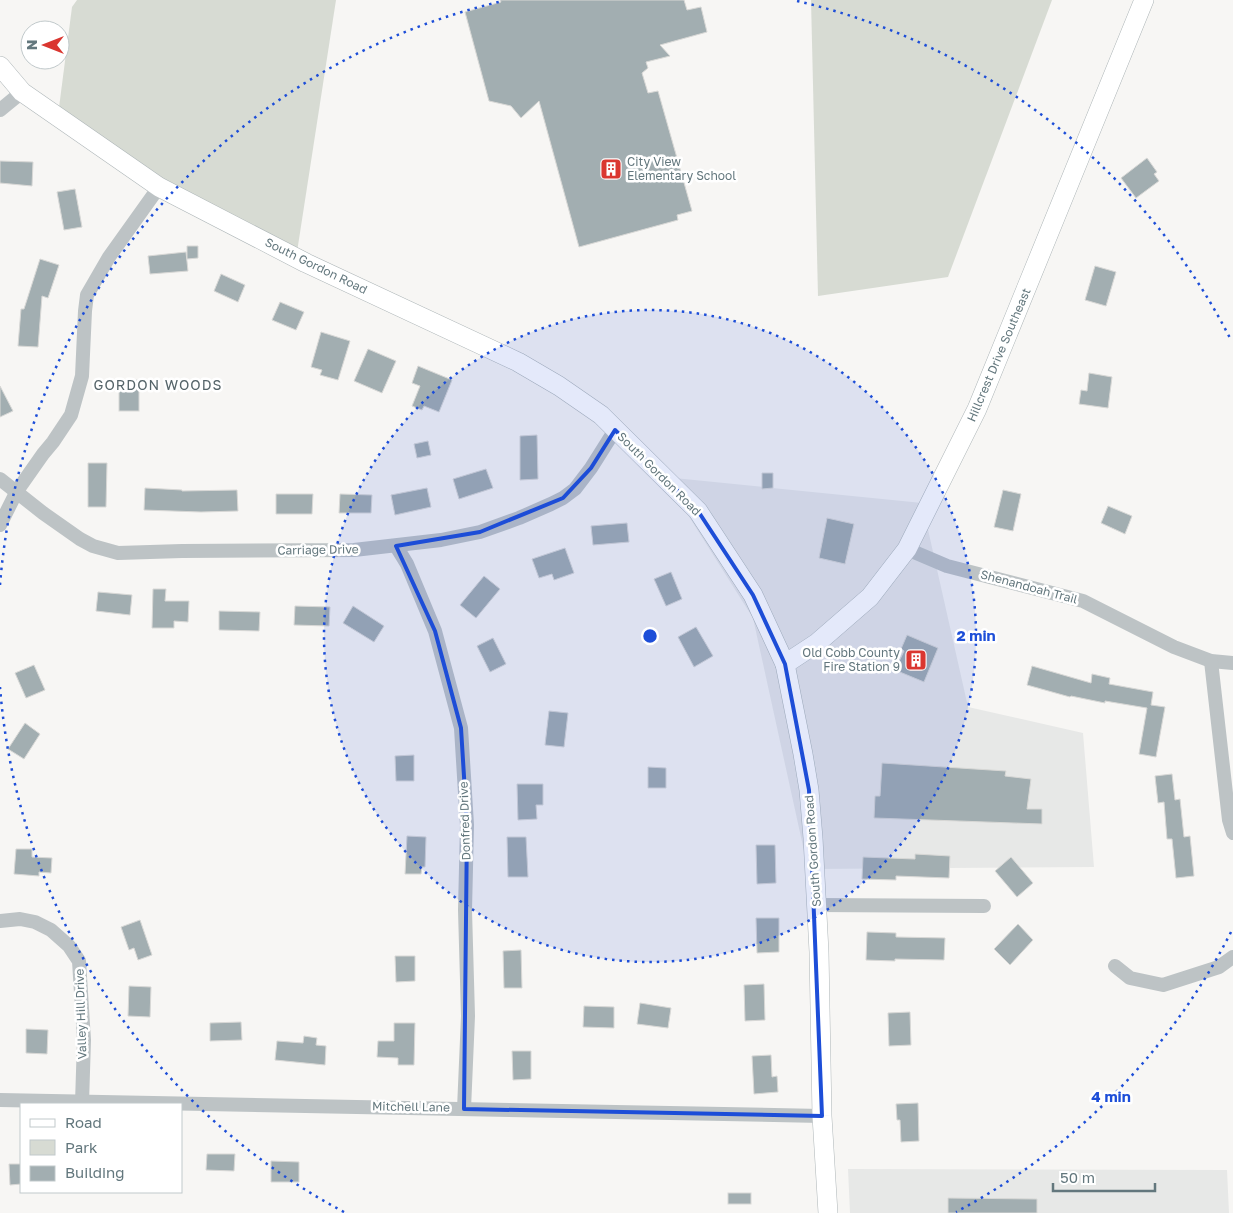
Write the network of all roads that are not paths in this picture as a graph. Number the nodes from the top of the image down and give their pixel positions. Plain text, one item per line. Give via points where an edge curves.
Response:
1 (1144, 0) edge
2 (0, 66) edge
3 (22, 92) junction
4 (0, 110) edge
5 (159, 187) junction
6 (615, 430) junction
7 (0, 479) edge
8 (17, 492) junction
9 (0, 525) edge
10 (396, 546) junction
11 (907, 549) junction
12 (1211, 661) junction
13 (785, 664) junction
14 (1233, 664) edge
15 (1233, 833) edge
16 (816, 905) junction
17 (984, 906) dead end
18 (0, 921) edge
19 (1233, 957) edge
20 (1115, 966) dead end
21 (0, 1100) edge
22 (82, 1102) junction
23 (137, 1103) edge
24 (182, 1104) edge
25 (464, 1109) junction
26 (822, 1116) junction
27 (828, 1213) edge

1 - 11 street, Hillcrest Drive Southeast via 977,409
2 - 3 street, South Gordon Road
3 - 4 street
3 - 5 street, South Gordon Road
5 - 6 street, South Gordon Road via 306,263 518,362 601,415
5 - 8 street via 109,257 87,295 82,376 71,415
6 - 10 street, Carriage Drive via 575,489 563,498 480,532
6 - 13 street, South Gordon Road via 698,511 753,594
7 - 8 street, Carriage Drive
8 - 9 street
8 - 10 street, Carriage Drive via 80,539 118,553 354,550
10 - 25 street, Donfred Drive via 435,631 461,728 467,825 468,1016
11 - 12 street, Shenandoah Trail via 947,566 1083,601 1174,647
11 - 13 street, Hillcrest Drive Southeast via 870,597 817,644
12 - 14 street, Shenandoah Trail
12 - 15 street
13 - 16 street, South Gordon Road via 809,790
16 - 17 street
16 - 26 street, South Gordon Road
18 - 22 street, Valley Hill Drive via 20,919 51,930 69,946 79,961 84,1040
19 - 20 street via 1219,967 1163,985 1130,978
21 - 22 street, Mitchell Lane
22 - 23 street, Mitchell Lane
24 - 25 street, Mitchell Lane
25 - 26 street, Mitchell Lane
26 - 27 street, South Gordon Road

